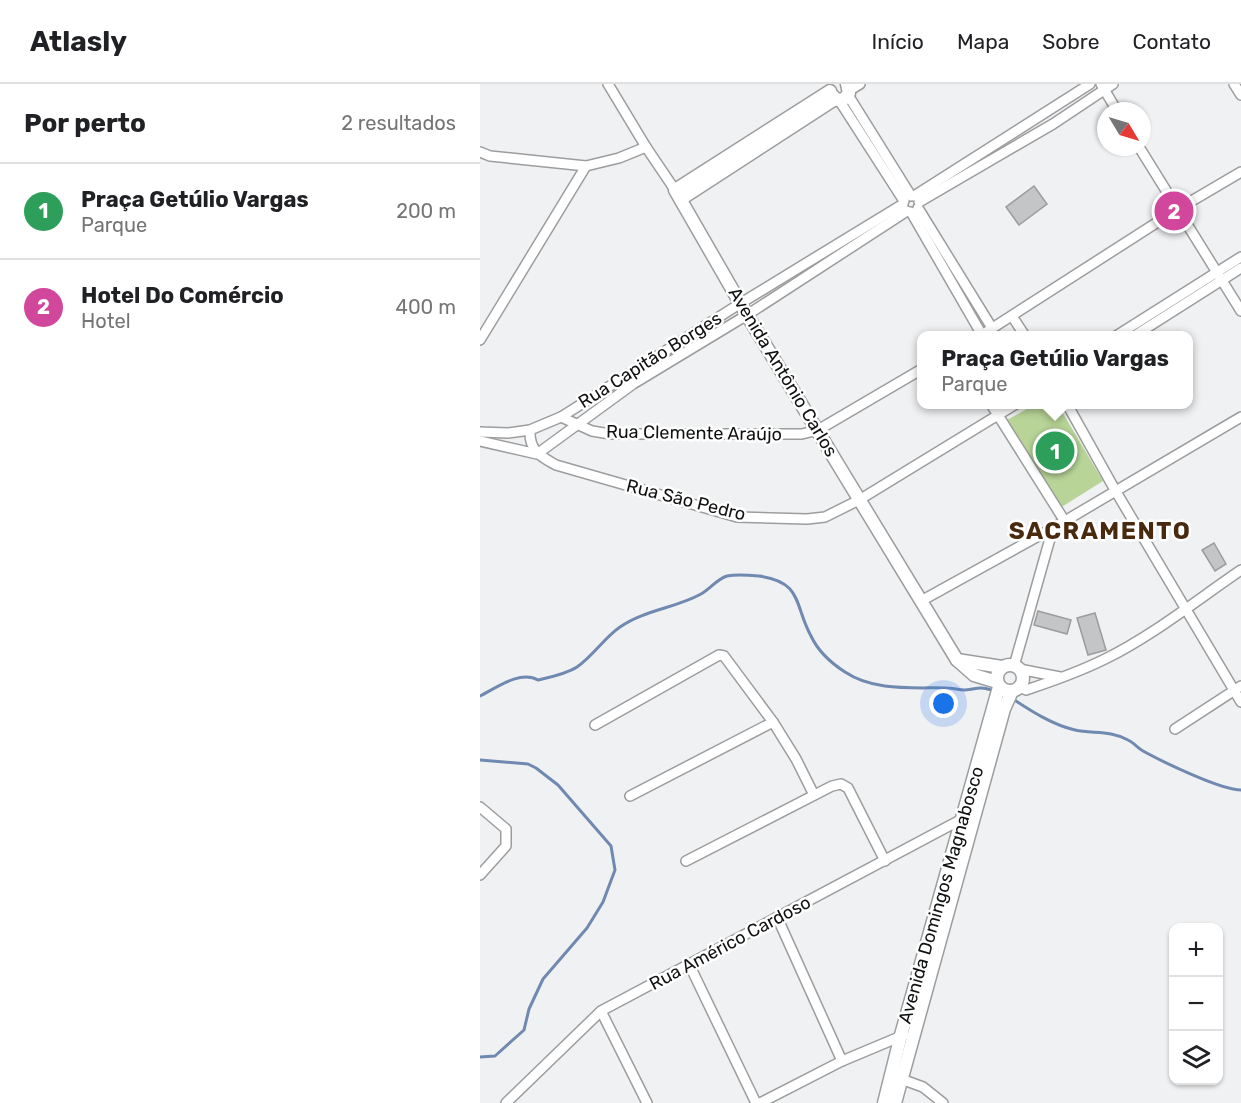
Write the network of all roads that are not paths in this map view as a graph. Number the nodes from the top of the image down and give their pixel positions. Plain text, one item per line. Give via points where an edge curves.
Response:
1 (608, 84) edge
2 (1090, 84) edge
3 (1113, 84) edge
4 (1234, 84) edge
5 (1102, 87) edge
6 (840, 90) edge
7 (1241, 95) edge
8 (1111, 102) edge
9 (646, 147) junction
10 (480, 152) edge
11 (1145, 156) edge
12 (586, 166) junction
13 (1241, 172) edge
14 (678, 195) junction
15 (911, 204) junction
16 (1178, 209) junction
17 (1241, 258) edge
18 (1241, 268) edge
19 (1220, 276) junction
20 (741, 303) junction
21 (1241, 311) edge
22 (747, 315) junction
23 (1012, 316) junction
24 (992, 328) junction
25 (979, 331) edge
26 (987, 331) edge
27 (1021, 331) edge
28 (1125, 331) edge
29 (1141, 331) edge
30 (480, 340) edge
31 (917, 371) edge
32 (994, 409) edge
33 (1009, 409) edge
34 (1069, 409) edge
35 (998, 416) junction
36 (561, 417) junction
37 (1241, 417) edge
38 (577, 424) junction
39 (530, 430) junction
40 (818, 430) junction
41 (480, 432) edge
42 (480, 441) edge
43 (537, 454) junction
44 (1115, 490) junction
45 (859, 500) junction
46 (1064, 520) junction
47 (1053, 528) junction
48 (1241, 570) edge
49 (921, 601) junction
50 (1185, 608) junction
51 (957, 660) junction
52 (1012, 668) junction
53 (1063, 677) junction
54 (998, 684) junction
55 (1238, 688) edge
56 (1016, 689) junction
57 (1241, 702) edge
58 (773, 722) junction
59 (595, 725) dead end
60 (1174, 729) dead end
61 (814, 795) junction
62 (630, 796) dead end
63 (480, 807) edge
64 (975, 811) junction
65 (962, 819) junction
66 (686, 861) dead end
67 (885, 861) junction
68 (480, 875) edge
69 (777, 917) junction
70 (689, 964) junction
71 (601, 1011) junction
72 (908, 1034) junction
73 (842, 1061) junction
74 (901, 1078) junction
75 (506, 1103) edge
76 (647, 1103) edge
77 (758, 1103) edge
78 (884, 1103) edge
79 (895, 1103) edge
80 (943, 1103) edge

1 - 9 street, Avenida Antônio Carlos
2 - 15 street
3 - 5 street
4 - 7 street
5 - 8 street
5 - 15 street via 1053,124
6 - 14 main road
6 - 15 street
9 - 12 street
9 - 14 street, Avenida Antônio Carlos
10 - 12 street
11 - 16 street
12 - 30 street
13 - 16 street
14 - 20 main road, Avenida Antônio Carlos
15 - 20 street, Rua Capitão Borges
15 - 22 street
15 - 24 street
15 - 25 street
16 - 19 street
16 - 23 street
17 - 19 street
18 - 19 street
19 - 21 street
19 - 28 street
19 - 29 street
20 - 22 main road, Avenida Antônio Carlos
20 - 36 street, Rua Capitão Borges
22 - 38 street via 633,384
22 - 40 main road, Avenida Antônio Carlos
23 - 24 street
23 - 27 street
24 - 26 street
31 - 40 street, Rua Clemente Araújo
32 - 35 street
33 - 35 street, Rua São Pedro
34 - 44 street
35 - 45 street, Rua São Pedro
35 - 46 street
36 - 38 street, Rua Clemente Araújo
36 - 39 street, Rua Capitão Borges
37 - 44 street
38 - 40 street, Rua Clemente Araújo via 610,434 802,434
38 - 43 street
39 - 41 street, Rua Capitão Borges
39 - 43 street
40 - 45 main road, Avenida Antônio Carlos
42 - 43 street, Rua São Pedro
43 - 45 street, Rua São Pedro via 556,465 737,517 825,517
44 - 46 street
44 - 50 street
45 - 49 main road, Avenida Antônio Carlos
46 - 47 street
47 - 49 street
47 - 52 street
48 - 50 street
49 - 51 main road, Avenida Antônio Carlos
50 - 53 street via 1106,659
50 - 55 street
51 - 52 main road
51 - 54 main road, Avenida Antônio Carlos via 974,675
52 - 53 street
52 - 54 main road via 997,674
52 - 56 main road via 1023,676
53 - 56 street via 1026,690
54 - 56 main road via 1005,691
54 - 65 main road, Avenida Domingos Magnabosco
55 - 57 street
55 - 60 street
56 - 64 main road via 1004,709
58 - 59 street via 728,659 718,655
58 - 61 street
58 - 62 street
61 - 66 street
61 - 67 street via 836,784 848,788
63 - 68 street via 506,829 506,846
64 - 65 street, Rua Américo Cardoso
64 - 72 main road
65 - 67 street, Rua Américo Cardoso
65 - 72 main road, Avenida Domingos Magnabosco
67 - 69 street, Rua Américo Cardoso
69 - 70 street, Rua Américo Cardoso
69 - 73 street
70 - 71 street, Rua Américo Cardoso
70 - 77 street
71 - 75 street, Rua Américo Cardoso
71 - 76 street
72 - 73 street
72 - 74 main road
72 - 78 main road, Avenida Domingos Magnabosco
73 - 77 street
74 - 79 main road
74 - 80 street via 923,1087

